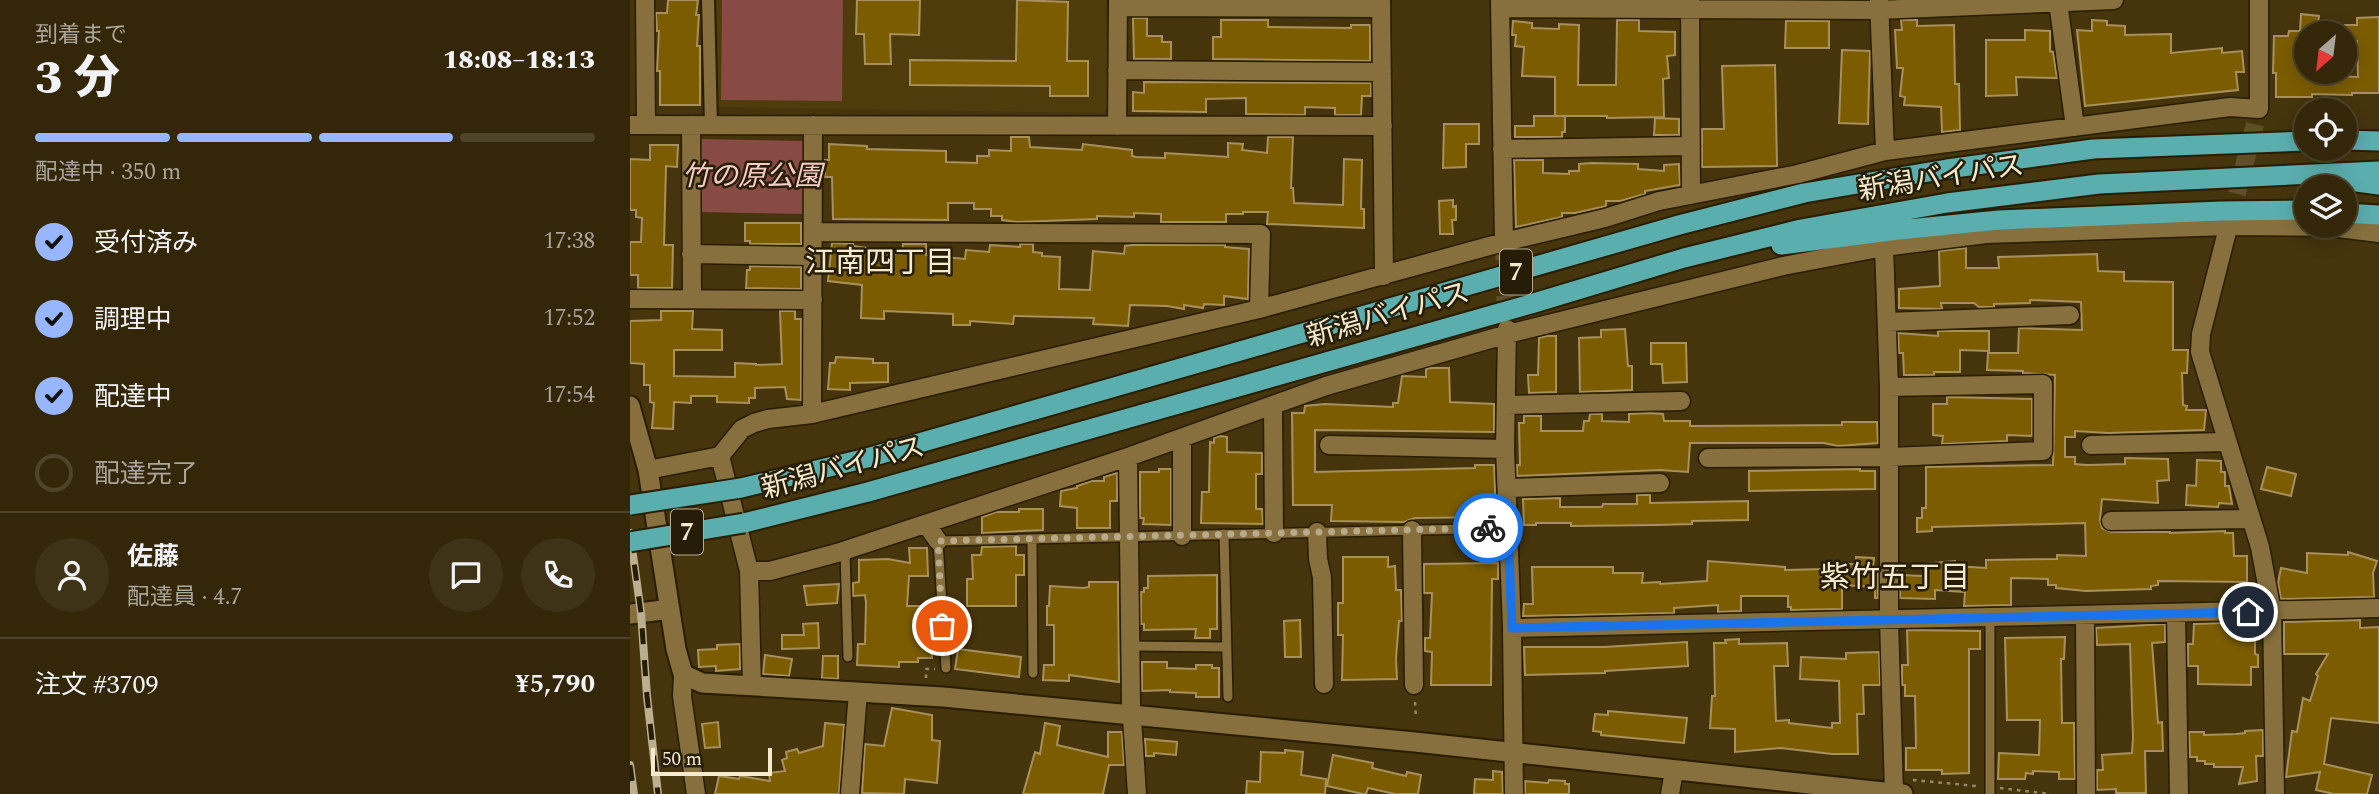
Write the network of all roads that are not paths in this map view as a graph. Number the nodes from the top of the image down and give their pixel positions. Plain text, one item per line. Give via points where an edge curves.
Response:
1 (645, 0) edge
2 (708, 0) edge
3 (2114, 0) edge
4 (2259, 0) edge
5 (2066, 1) edge
6 (1118, 4) edge
7 (1381, 4) edge
8 (1500, 4) edge
9 (1690, 4) edge
10 (1879, 5) edge
11 (1117, 70) junction
12 (1382, 72) junction
13 (638, 125) edge
14 (691, 125) junction
15 (711, 125) junction
16 (813, 125) junction
17 (1117, 125) junction
18 (1383, 126) junction
19 (2075, 127) junction
20 (2357, 140) edge
21 (2294, 141) edge
22 (2379, 141) edge
23 (1691, 146) junction
24 (1502, 149) junction
25 (1885, 151) junction
26 (2379, 170) edge
27 (2299, 174) junction
28 (2379, 185) edge
29 (1691, 195) junction
30 (2294, 210) edge
31 (2357, 214) edge
32 (2379, 215) edge
33 (2229, 223) junction
34 (813, 232) junction
35 (2379, 233) edge
36 (1504, 242) junction
37 (1884, 247) junction
38 (691, 254) junction
39 (813, 256) junction
40 (1685, 258) junction
41 (1384, 276) junction
42 (692, 298) junction
43 (630, 299) edge
44 (813, 300) junction
45 (1259, 309) junction
46 (2070, 316) dead end
47 (1887, 322) junction
48 (1507, 331) junction
49 (1889, 387) junction
50 (1681, 401) dead end
51 (1273, 405) junction
52 (1506, 405) junction
53 (630, 406) edge
54 (812, 414) junction
55 (1182, 438) junction
56 (2227, 442) junction
57 (2091, 445) dead end
58 (1329, 446) dead end
59 (1505, 449) junction
60 (720, 456) junction
61 (1128, 457) junction
62 (1889, 457) junction
63 (1708, 458) dead end
64 (648, 470) junction
65 (1660, 483) dead end
66 (1508, 488) junction
67 (630, 505) edge
68 (2251, 519) junction
69 (2111, 521) dead end
70 (926, 524) junction
71 (1508, 528) junction
72 (1412, 530) junction
73 (1317, 532) junction
74 (1274, 533) junction
75 (1224, 534) junction
76 (1182, 536) junction
77 (1130, 537) junction
78 (1032, 539) junction
79 (938, 541) junction
80 (630, 542) edge
81 (845, 551) junction
82 (749, 571) junction
83 (2379, 608) edge
84 (670, 609) junction
85 (2272, 612) junction
86 (630, 614) edge
87 (2176, 614) junction
88 (2085, 615) junction
89 (1990, 617) junction
90 (1889, 619) junction
91 (1512, 628) junction
92 (1132, 646) junction
93 (1226, 647) junction
94 (848, 657) dead end
95 (946, 668) dead end
96 (1033, 673) dead end
97 (683, 674) junction
98 (1324, 684) dead end
99 (1414, 685) dead end
100 (752, 686) junction
101 (858, 692) junction
102 (1228, 697) dead end
103 (1132, 715) junction
104 (1513, 753) junction
105 (1674, 771) junction
106 (1901, 789) edge
107 (1826, 790) edge
108 (1990, 790) edge
109 (696, 794) edge
110 (850, 794) edge
111 (1137, 794) edge
112 (1514, 794) edge
113 (1671, 794) edge
114 (2086, 794) edge
115 (2179, 794) edge
116 (2275, 794) edge

1 - 13 street
2 - 15 street
3 - 5 street
4 - 19 street via 2259,109 2231,107
5 - 10 street
5 - 19 street
6 - 7 street
6 - 11 street
7 - 12 street
8 - 9 street
8 - 24 street
9 - 10 street
9 - 23 street
10 - 25 street
11 - 12 street
11 - 17 street
12 - 18 street
13 - 14 street
14 - 15 street
14 - 38 street
15 - 16 street
16 - 17 street
16 - 34 street
17 - 18 street
18 - 41 street
19 - 25 street
20 - 22 highway
21 - 67 highway, 新潟バイパス / 7, bridge via 2093,149 1804,193 867,458 741,488
23 - 24 street
23 - 29 street
24 - 36 street
25 - 29 street
26 - 27 highway, 新潟バイパス / 7
27 - 28 highway, 7
27 - 40 highway, 新潟バイパス / 7 via 2099,184 1947,203 1801,229
29 - 36 street
30 - 40 highway, 7 via 1999,220
31 - 32 highway
33 - 35 street
33 - 37 street via 1986,234
33 - 56 street via 2200,352
34 - 39 street
34 - 45 street via 1261,234
36 - 41 street
37 - 47 street
37 - 48 street
38 - 39 street
38 - 42 street
39 - 44 street
40 - 80 highway, 新潟バイパス / 7, bridge via 868,492 744,523
41 - 45 street
42 - 43 street
42 - 44 street
44 - 54 street
45 - 54 street
46 - 47 street
47 - 49 street
48 - 51 street
48 - 52 street
49 - 62 street
49 - 62 street via 2043,384 2043,451
50 - 52 street
51 - 55 street
51 - 74 street
52 - 59 street
53 - 64 street
54 - 60 street via 754,423 742,429
55 - 61 street
55 - 76 street
56 - 57 street
56 - 68 street
58 - 59 street
59 - 66 street
60 - 64 street
60 - 82 street
61 - 70 street
61 - 77 street
62 - 63 street
62 - 90 street
64 - 84 street
65 - 66 street
66 - 71 street
68 - 69 street
68 - 85 street
70 - 79 street
70 - 81 street
71 - 72 lane
71 - 91 street
72 - 73 lane
72 - 99 street
73 - 74 lane
73 - 98 street
74 - 75 lane
75 - 76 lane
75 - 93 lane
76 - 77 lane
77 - 78 lane
77 - 92 street
78 - 79 lane
78 - 96 lane
79 - 95 lane
81 - 82 street via 770,571
81 - 94 lane
82 - 100 street
83 - 85 street
84 - 86 street
84 - 97 street
85 - 87 street
85 - 116 street
87 - 88 street
87 - 115 street
88 - 89 street
88 - 114 street
89 - 90 street
89 - 108 lane
90 - 91 street
90 - 106 street
91 - 104 street
92 - 93 lane
92 - 103 street
93 - 102 lane
97 - 100 street via 702,683
97 - 109 street
100 - 101 street
101 - 103 street
101 - 110 street
103 - 104 street
103 - 111 street
104 - 105 street
104 - 112 street
105 - 107 street
105 - 113 street
106 - 107 street

